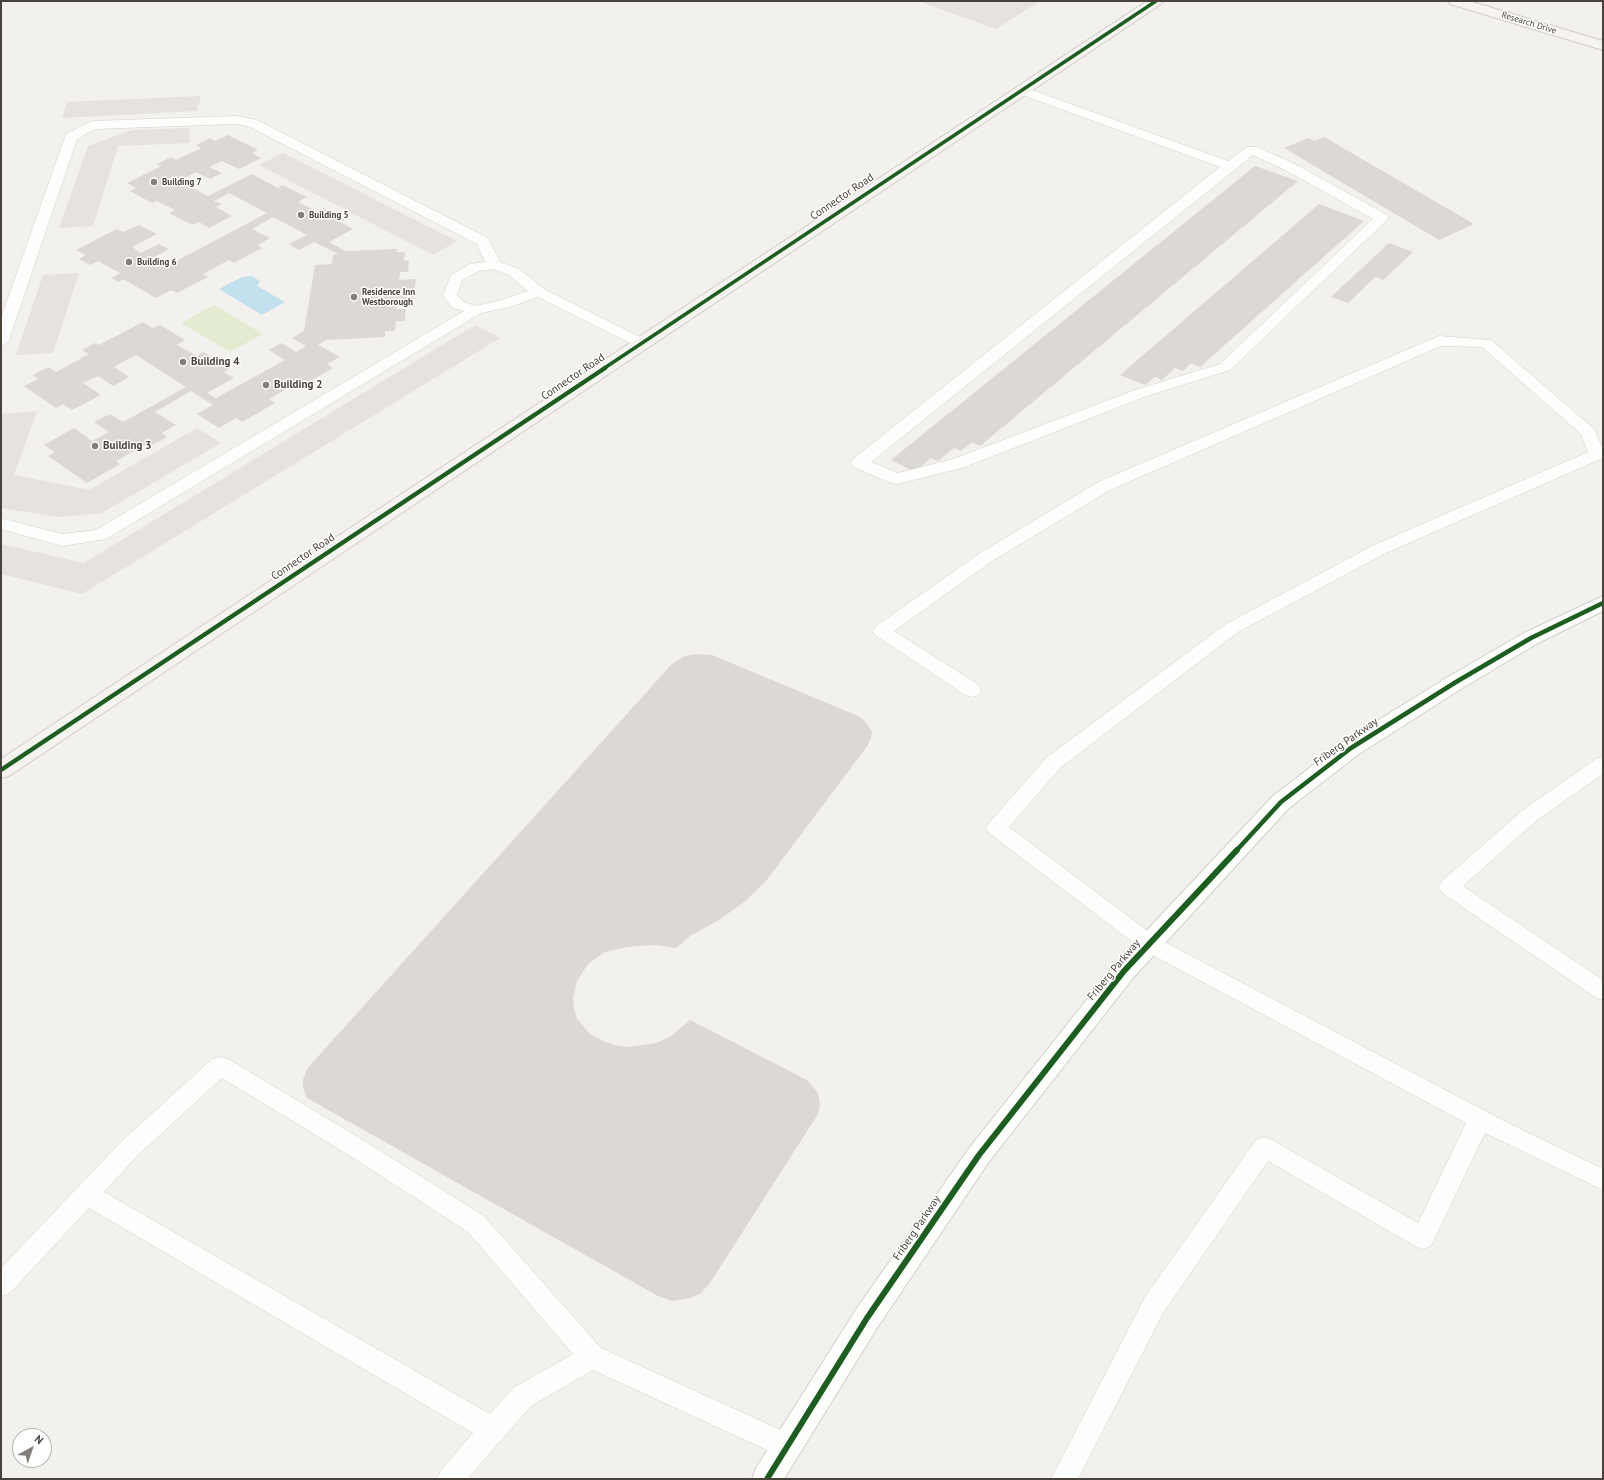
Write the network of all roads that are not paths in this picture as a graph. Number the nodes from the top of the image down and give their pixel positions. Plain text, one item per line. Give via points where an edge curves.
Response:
1 (1156, 1) edge
2 (1455, 1) edge
3 (1473, 1) edge
4 (1526, 22) junction
5 (1603, 46) edge
6 (1021, 90) junction
7 (1230, 166) junction
8 (494, 265) junction
9 (539, 292) junction
10 (476, 310) junction
11 (1, 340) edge
12 (642, 343) junction
13 (1, 523) edge
14 (1603, 603) edge
15 (972, 690) dead end
16 (1603, 764) edge
17 (1, 770) edge
18 (1150, 944) junction
19 (1603, 991) edge
20 (1480, 1119) junction
21 (1603, 1180) edge
22 (86, 1194) junction
23 (1, 1285) edge
24 (592, 1357) junction
25 (493, 1430) junction
26 (788, 1446) junction
27 (450, 1479) edge
28 (767, 1479) edge
29 (1064, 1479) edge

1 - 6 street, Connector Road
2 - 4 street, Research Drive
3 - 4 street
4 - 5 street, Research Drive
6 - 7 lane
6 - 12 street, Connector Road
7 - 7 lane via 1252,150 1292,168 1382,218 1225,367 1141,392 959,463 897,479 859,463
8 - 9 lane via 514,272
8 - 10 lane via 475,267 456,278 450,296 458,305
8 - 11 lane via 483,241 252,123 236,120 92,125 71,137
9 - 10 lane via 505,304
9 - 12 lane
10 - 13 lane via 100,534 62,540
12 - 17 street, Connector Road
14 - 18 street, Friberg Parkway via 1531,638 1351,748 1281,802
15 - 18 lane via 882,631 986,557 1104,486 1439,341 1486,343 1588,432 1597,454 1380,549 1232,628 1053,763 996,828
16 - 19 lane via 1530,815 1449,887
18 - 20 lane
18 - 26 street, Friberg Parkway via 1124,971 979,1155 867,1318
20 - 21 lane
20 - 29 lane via 1423,1238 1264,1147 1154,1305
22 - 23 lane
22 - 24 lane via 129,1149 220,1066 476,1224
22 - 25 lane
24 - 25 lane via 522,1397
24 - 26 lane
25 - 27 lane
26 - 28 street, Friberg Parkway

